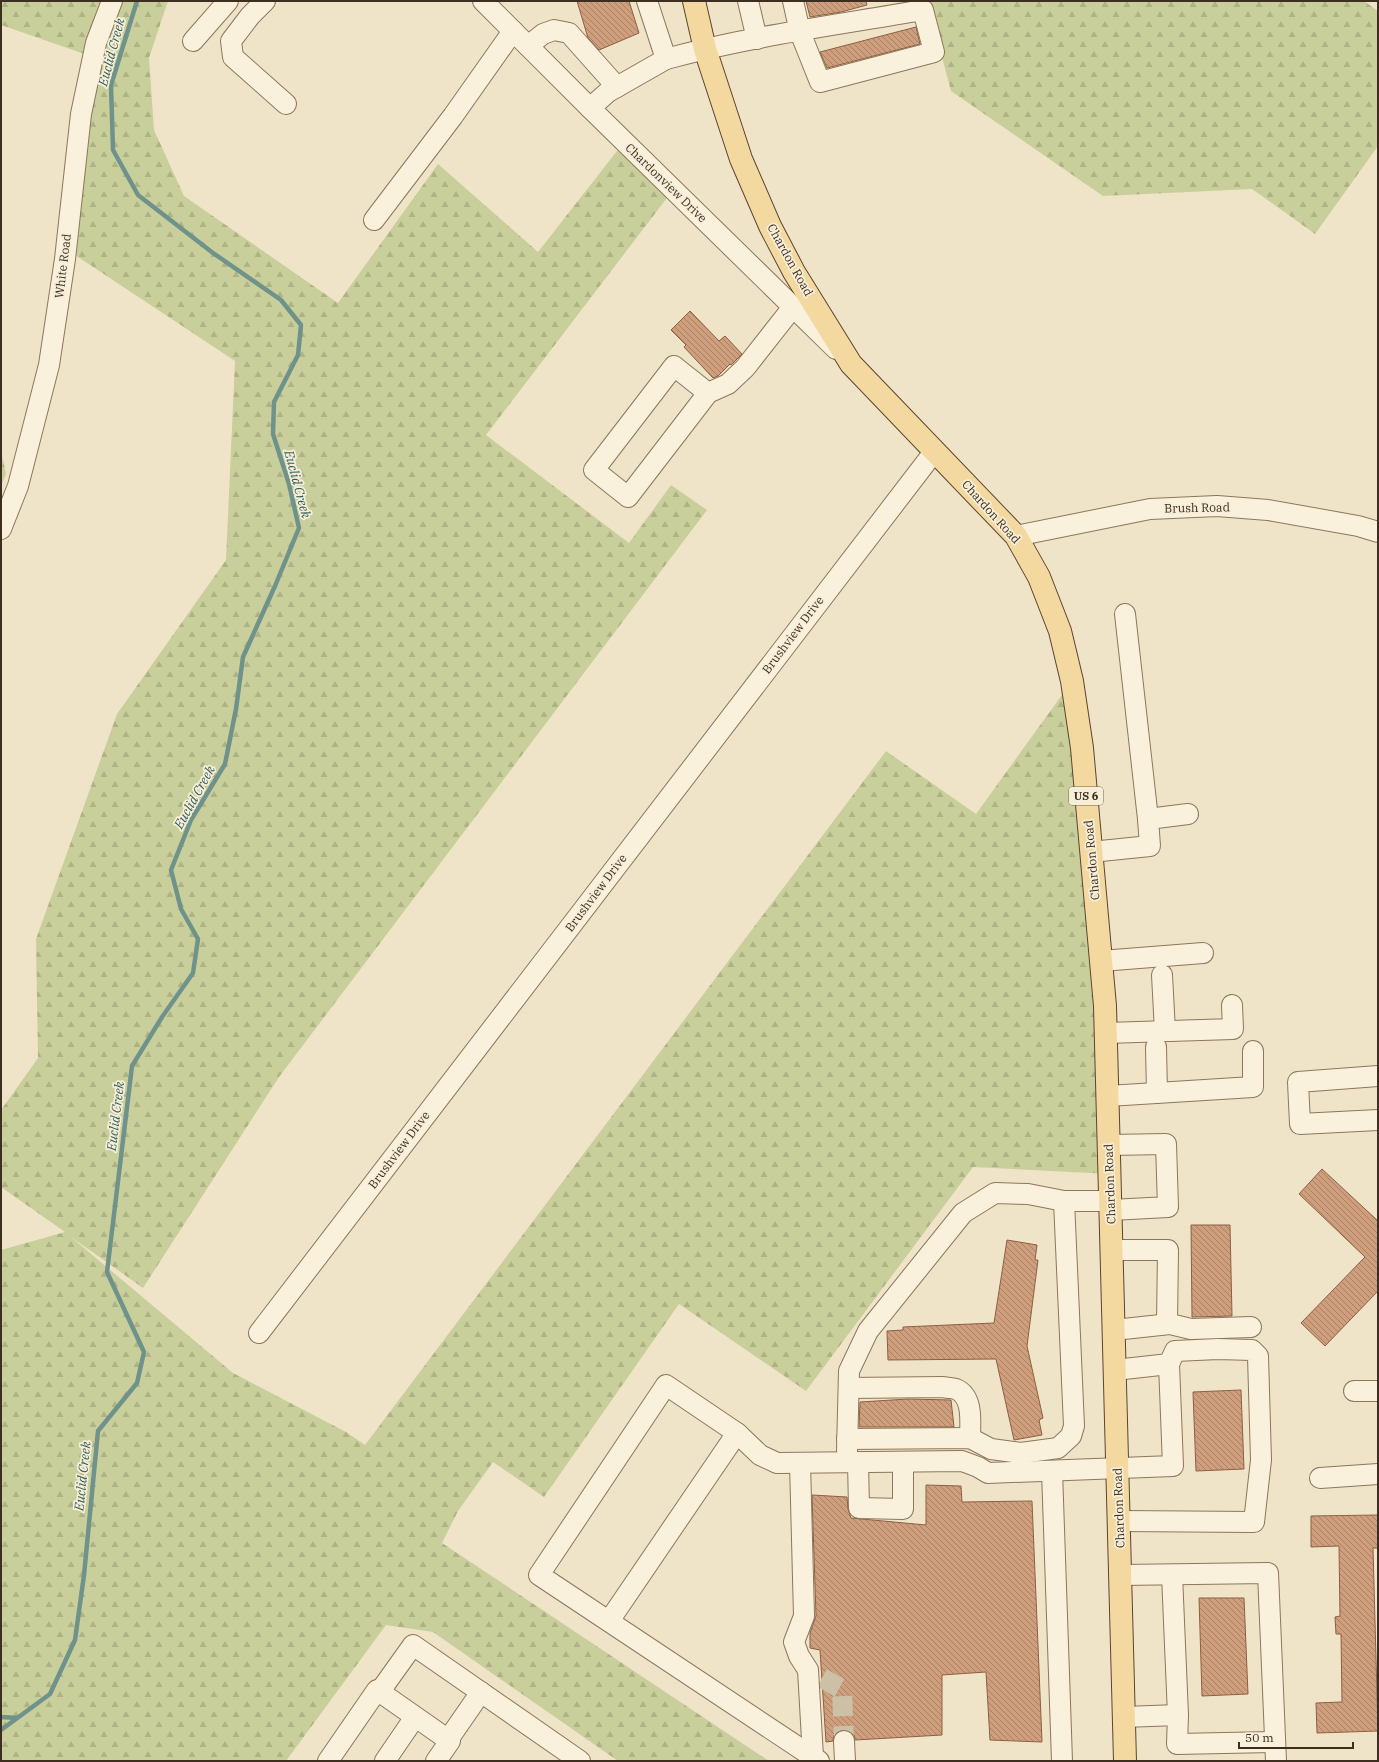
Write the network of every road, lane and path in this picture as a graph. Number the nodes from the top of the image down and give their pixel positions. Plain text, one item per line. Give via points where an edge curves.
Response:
1 (112, 1) edge
2 (228, 1) edge
3 (265, 1) edge
4 (483, 1) edge
5 (647, 1) edge
6 (694, 1) edge
7 (748, 1) edge
8 (793, 1) edge
9 (922, 6) edge
10 (513, 31) junction
11 (800, 32) junction
12 (757, 39) junction
13 (194, 41) dead end
14 (528, 46) junction
15 (705, 49) junction
16 (666, 60) junction
17 (617, 87) junction
18 (286, 104) dead end
19 (590, 108) junction
20 (374, 220) dead end
21 (793, 307) junction
22 (851, 364) junction
23 (708, 393) junction
24 (934, 452) junction
25 (1, 529) edge
26 (1378, 532) edge
27 (1016, 536) junction
28 (1124, 614) dead end
29 (1188, 814) dead end
30 (1148, 819) junction
31 (1091, 852) junction
32 (1203, 953) dead end
33 (1101, 962) junction
34 (1162, 975) dead end
35 (1232, 1005) dead end
36 (1106, 1033) junction
37 (1161, 1039) junction
38 (1253, 1051) dead end
39 (1378, 1076) edge
40 (1157, 1093) junction
41 (1108, 1096) junction
42 (1378, 1120) edge
43 (1109, 1145) junction
44 (1064, 1201) junction
45 (1111, 1205) junction
46 (1112, 1250) junction
47 (1167, 1324) junction
48 (1251, 1327) dead end
49 (1114, 1330) junction
50 (258, 1334) dead end
51 (1169, 1364) junction
52 (1115, 1370) junction
53 (849, 1388) junction
54 (1354, 1391) dead end
55 (1378, 1391) edge
56 (737, 1433) junction
57 (970, 1438) junction
58 (847, 1439) junction
59 (852, 1462) junction
60 (904, 1462) junction
61 (800, 1463) junction
62 (1118, 1469) junction
63 (1052, 1471) junction
64 (1378, 1474) edge
65 (1320, 1478) dead end
66 (1119, 1521) junction
67 (1121, 1575) junction
68 (1172, 1575) junction
69 (609, 1621) junction
70 (383, 1687) dead end
71 (481, 1692) junction
72 (1124, 1716) junction
73 (1178, 1716) junction
74 (415, 1717) junction
75 (452, 1734) dead end
76 (844, 1741) tunnel mouth
77 (1275, 1752) edge
78 (816, 1759) edge
79 (328, 1761) edge
80 (385, 1761) edge
81 (436, 1761) edge
82 (580, 1761) edge
83 (845, 1761) edge
84 (1062, 1761) edge
85 (1126, 1761) edge

1 - 25 street, White Road via 96,43 81,114 49,365 18,486
2 - 13 street
3 - 18 street via 231,42 233,57
4 - 10 street, Chardonview Drive
5 - 16 street
6 - 15 main road, Chardon Road / US 6
7 - 12 street
8 - 11 street
9 - 11 street
9 - 11 street via 934,52 820,82
10 - 14 street, Chardonview Drive
10 - 20 street via 453,116
11 - 12 street
12 - 15 street
14 - 17 street via 543,34 554,30 569,33
14 - 19 street, Chardonview Drive
15 - 16 street
15 - 22 main road, Chardon Road / US 6 via 741,159 770,226 794,272
16 - 17 street
17 - 19 street
19 - 21 street, Chardonview Drive
21 - 22 street, Chardonview Drive
21 - 23 street via 745,368 728,384
22 - 24 main road, Chardon Road / US 6
23 - 23 street via 674,366 594,470 628,497
24 - 27 main road, Chardon Road / US 6
24 - 50 street, Brushview Drive
26 - 27 street, Brush Road via 1268,510 1217,506 1150,509
27 - 31 main road, Chardon Road / US 6 via 1039,577 1060,631 1072,681 1082,748
28 - 30 street
29 - 30 street
30 - 31 street via 1150,846
31 - 33 main road, Chardon Road / US 6
32 - 33 street
33 - 36 main road, Chardon Road / US 6
34 - 37 street
35 - 37 street via 1233,1029
36 - 37 street
36 - 41 main road, Chardon Road / US 6
37 - 40 street
38 - 40 street via 1253,1087
39 - 42 street via 1298,1082 1300,1124
40 - 41 street
41 - 43 main road, Chardon Road / US 6
43 - 45 main road, Chardon Road / US 6
43 - 45 street via 1166,1144 1168,1207
44 - 45 street
44 - 53 street via 1028,1194 995,1193 963,1213 868,1331 849,1371
44 - 57 street via 1074,1426 1071,1436 1058,1448 1021,1453 992,1449
45 - 46 main road, Chardon Road / US 6
46 - 47 street via 1168,1250
46 - 49 main road, Chardon Road / US 6
47 - 48 street via 1191,1330
47 - 49 street
49 - 52 main road, Chardon Road / US 6
51 - 52 street
51 - 62 street via 1173,1466
51 - 66 street via 1175,1351 1252,1350 1258,1356 1261,1460 1254,1522
52 - 62 main road, Chardon Road / US 6
53 - 57 street via 956,1389 965,1396 970,1408
53 - 58 street
54 - 55 street
56 - 61 street via 760,1455 777,1463
56 - 69 street
56 - 69 street via 666,1385 539,1575
57 - 58 street
58 - 59 street
59 - 60 street
59 - 60 street via 859,1508 903,1509
59 - 61 street
60 - 63 street via 962,1461 988,1473
61 - 78 street via 804,1616 794,1642 799,1656 815,1674
62 - 63 street
62 - 66 main road, Chardon Road / US 6
63 - 84 street
64 - 65 street
66 - 67 main road, Chardon Road / US 6
67 - 68 street
67 - 72 main road, Chardon Road / US 6
68 - 73 street
68 - 77 street via 1268,1573
69 - 78 street
70 - 71 street via 413,1645
71 - 75 street
71 - 82 street
72 - 73 street
72 - 85 main road, Chardon Road / US 6
73 - 77 street via 1177,1744
74 - 79 street via 377,1690
74 - 80 street
74 - 81 street via 450,1741
76 - 83 street

